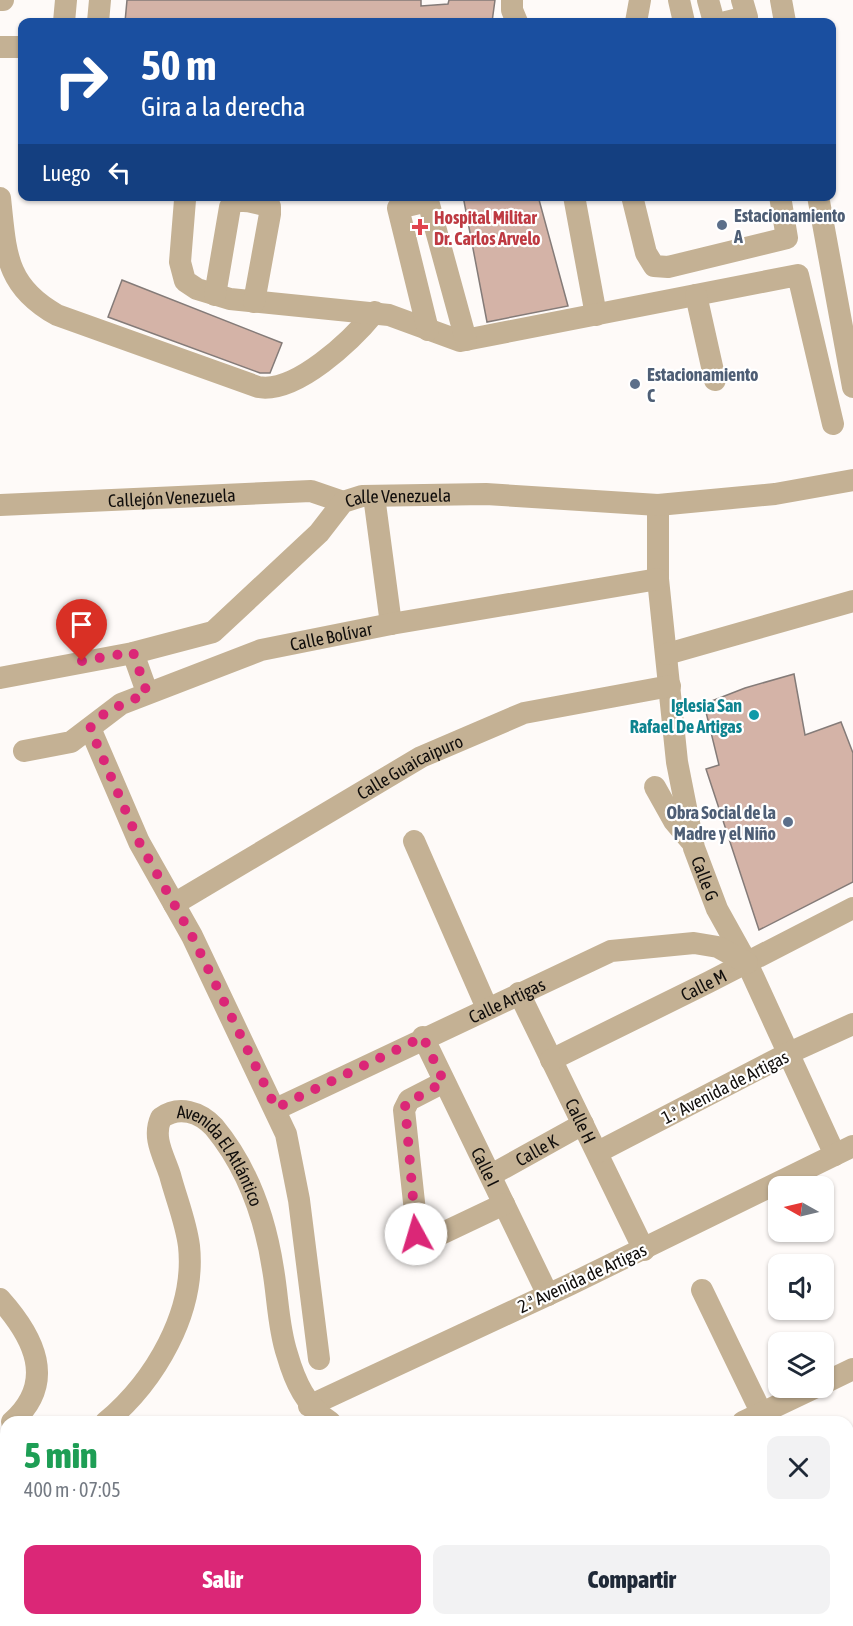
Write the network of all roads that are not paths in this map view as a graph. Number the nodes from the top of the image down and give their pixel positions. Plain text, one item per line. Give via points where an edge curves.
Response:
1 (66, 0) edge
2 (99, 0) edge
3 (512, 0) edge
4 (640, 0) edge
5 (679, 0) edge
6 (708, 0) edge
7 (742, 0) edge
8 (780, 0) edge
9 (64, 18) edge
10 (98, 18) edge
11 (516, 18) edge
12 (637, 18) edge
13 (683, 18) edge
14 (713, 18) edge
15 (743, 18) edge
16 (784, 18) edge
17 (0, 47) edge
18 (18, 47) edge
19 (0, 198) edge
20 (185, 201) edge
21 (575, 201) edge
22 (634, 201) edge
23 (781, 201) edge
24 (819, 201) edge
25 (215, 295) junction
26 (696, 295) junction
27 (254, 302) junction
28 (375, 312) junction
29 (596, 315) junction
30 (428, 330) junction
31 (466, 340) junction
32 (715, 380) dead end
33 (853, 387) edge
34 (833, 424) dead end
35 (853, 480) edge
36 (374, 496) junction
37 (343, 502) junction
38 (0, 505) edge
39 (658, 505) junction
40 (658, 579) junction
41 (853, 601) edge
42 (391, 624) junction
43 (213, 632) junction
44 (261, 650) junction
45 (133, 652) junction
46 (668, 654) junction
47 (0, 678) edge
48 (670, 686) junction
49 (147, 693) junction
50 (90, 728) junction
51 (24, 751) dead end
52 (655, 787) dead end
53 (414, 841) dead end
54 (693, 843) junction
55 (174, 904) junction
56 (853, 908) edge
57 (747, 963) junction
58 (519, 993) junction
59 (487, 1008) junction
60 (853, 1024) edge
61 (423, 1037) junction
62 (789, 1053) junction
63 (551, 1060) junction
64 (444, 1082) junction
65 (276, 1108) junction
66 (584, 1124) junction
67 (844, 1151) edge
68 (598, 1152) junction
69 (491, 1175) junction
70 (504, 1203) junction
71 (644, 1250) junction
72 (702, 1290) dead end
73 (548, 1296) junction
74 (0, 1299) edge
75 (319, 1359) dead end
76 (853, 1369) edge
77 (834, 1378) edge
78 (793, 1398) edge
79 (309, 1406) junction
80 (18, 1416) edge
81 (113, 1416) edge
82 (322, 1416) edge
83 (752, 1416) edge
84 (754, 1416) edge

1 - 9 street
2 - 10 street
3 - 11 street
4 - 12 street
5 - 13 street
6 - 14 street
7 - 15 street via 747,17
8 - 16 street
17 - 18 street
19 - 28 street via 11,268 27,296 57,315 258,387 277,388 309,371 360,331
20 - 25 street via 180,262 185,281
21 - 29 street
22 - 23 street via 646,253 654,266 668,267 787,238
24 - 33 street
25 - 27 street
25 - 27 street via 230,207 234,201 264,204 270,207 270,214
26 - 29 street
26 - 32 street
26 - 34 street via 798,275
27 - 28 street
28 - 30 street
29 - 31 street
30 - 31 street via 450,339
30 - 31 street via 398,208 428,201
35 - 39 street, Calle Venezuela via 775,494
36 - 37 street, Calle Venezuela
36 - 39 street, Calle Venezuela via 486,494
36 - 42 street
37 - 38 street, Callejón Venezuela via 310,491
37 - 43 street, Calle Venezuela via 319,533
39 - 40 street, Calle G
40 - 42 street, Calle Bolívar
40 - 46 street, Calle G
41 - 46 street
42 - 44 street, Calle Bolívar
43 - 44 street
43 - 45 street, Calle Venezuela
44 - 49 street, Calle Bolívar
45 - 47 street, Calle Venezuela
45 - 49 street
46 - 48 street, Calle G
48 - 54 street, Calle G via 677,762
48 - 55 street, Calle Guaicaipuro via 524,713 421,756
49 - 50 street, Calle Bolívar via 106,712
50 - 51 street, Calle Bolívar via 64,744
50 - 55 street via 139,842
52 - 54 street via 674,821
53 - 59 street
54 - 57 street, Calle G via 717,909
55 - 65 street
56 - 57 street, Calle M
57 - 58 street, Calle Artigas via 718,947 694,943 636,947 611,951
57 - 62 street, Calle G
57 - 63 street, Calle M
58 - 59 street, Calle Artigas
58 - 63 street, Calle H
59 - 61 street, Calle Artigas
60 - 62 street, 1.ª Avenida de Artigas
61 - 64 street, Calle I
61 - 65 street, Calle Artigas
62 - 67 street, Calle G
62 - 68 street, 1.ª Avenida de Artigas
63 - 66 street, Calle H
64 - 69 street, Calle I
64 - 70 street via 409,1100 404,1110 416,1234 422,1241
65 - 75 street via 286,1134 299,1200
66 - 68 street, Calle H
66 - 69 street, Calle K
67 - 71 street, 2.ª Avenida de Artigas
68 - 71 street, Calle H
69 - 70 street, Calle I
70 - 73 street, Calle I
71 - 73 street, 2.ª Avenida de Artigas
72 - 83 street
73 - 79 street, 2.ª Avenida de Artigas
74 - 80 street via 25,1330 37,1367 34,1398
76 - 77 street
78 - 84 street
79 - 81 street, Avenida El Atlántico via 284,1343 259,1204 224,1140 208,1120 186,1111 161,1118 157,1139 189,1245 184,1300 155,1367
79 - 82 street

